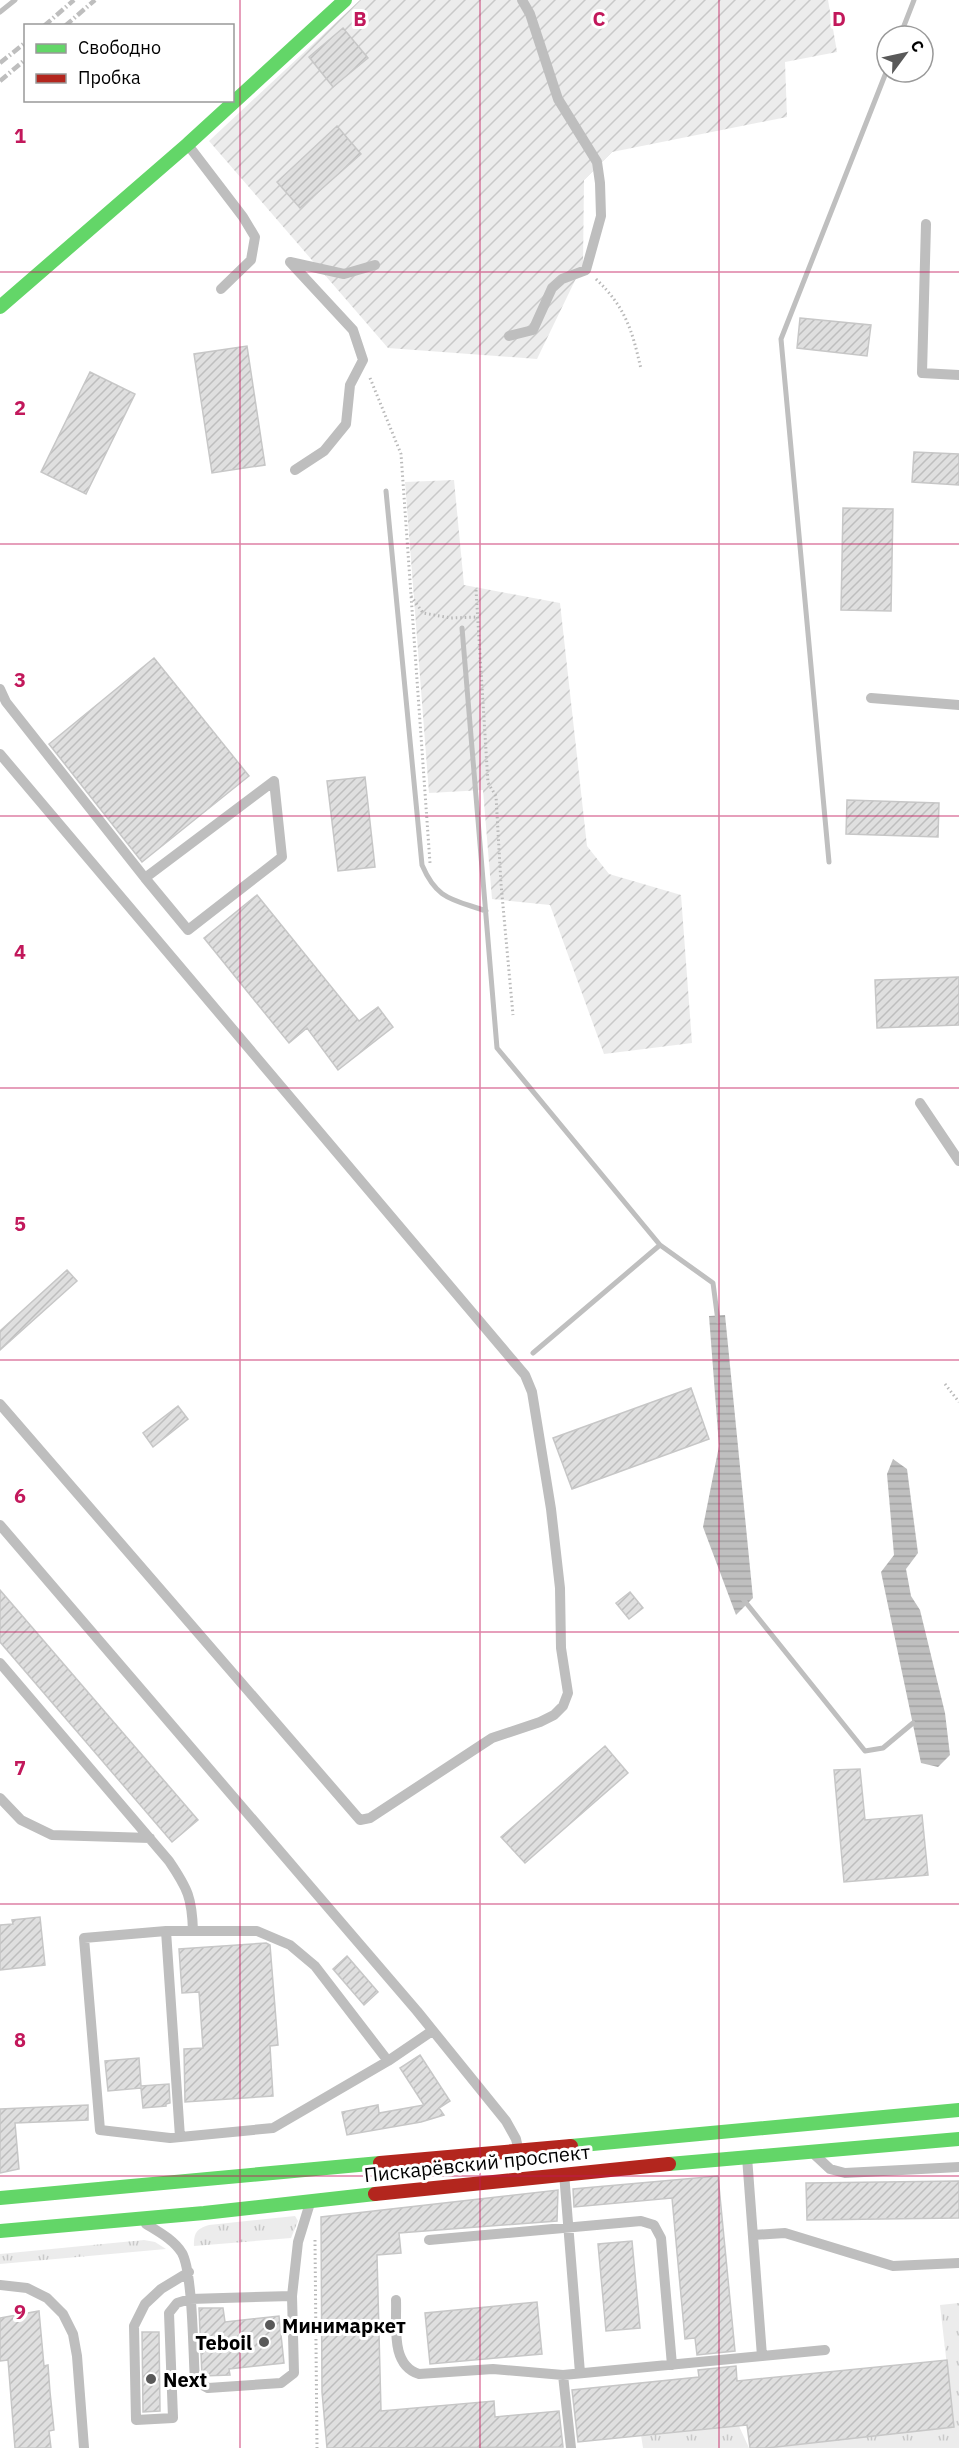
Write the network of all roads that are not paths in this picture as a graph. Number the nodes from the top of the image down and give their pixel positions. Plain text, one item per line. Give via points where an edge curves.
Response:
1 (345, 0) edge
2 (522, 0) edge
3 (234, 102) edge
4 (234, 102) edge
5 (188, 144) junction
6 (926, 224) dead end
7 (375, 265) dead end
8 (221, 289) dead end
9 (0, 307) edge
10 (509, 336) dead end
11 (959, 375) edge
12 (295, 470) dead end
13 (0, 689) edge
14 (871, 698) dead end
15 (959, 705) edge
16 (0, 754) edge
17 (145, 878) junction
18 (920, 1103) dead end
19 (959, 1161) edge
20 (0, 1404) edge
21 (0, 1525) edge
22 (0, 1663) edge
23 (0, 1798) edge
24 (150, 1838) junction
25 (166, 1931) junction
26 (193, 1931) junction
27 (432, 2031) junction
28 (388, 2061) junction
29 (959, 2110) edge
30 (180, 2137) junction
31 (959, 2139) edge
32 (810, 2151) junction
33 (518, 2152) junction
34 (747, 2157) junction
35 (959, 2167) edge
36 (564, 2173) junction
37 (0, 2198) edge
38 (310, 2201) junction
39 (138, 2219) junction
40 (568, 2227) junction
41 (0, 2231) edge
42 (753, 2235) junction
43 (429, 2240) dead end
44 (959, 2263) edge
45 (189, 2272) junction
46 (0, 2285) edge
47 (292, 2296) junction
48 (190, 2300) junction
49 (396, 2300) dead end
50 (825, 2350) dead end
51 (762, 2356) junction
52 (672, 2365) junction
53 (580, 2373) junction
54 (563, 2375) junction
55 (84, 2448) edge
56 (571, 2448) edge

1 - 4 main road
2 - 10 lane via 558,99 597,162 601,216 586,270 562,279 552,288 533,330
3 - 5 main road
5 - 8 lane via 255,237 251,260
5 - 9 main road
6 - 11 lane via 922,373
7 - 12 lane via 344,274 290,262 353,330 363,360 350,385 346,424 324,451
13 - 17 lane via 6,702
14 - 15 lane
16 - 20 lane via 525,1375 532,1392 551,1509 568,1693 563,1706 540,1722 492,1738 370,1818 360,1820
17 - 17 lane via 247,802 274,781 282,857 188,930
18 - 19 lane
21 - 27 lane
22 - 24 lane
23 - 24 lane via 21,1820 52,1835
24 - 26 lane via 186,1886 192,1904
25 - 26 lane
25 - 30 lane
25 - 30 lane via 84,1938 100,2130
26 - 28 lane via 257,1931 290,1945 315,1966
27 - 28 lane
27 - 33 lane via 506,2121
28 - 30 lane via 273,2128
29 - 33 main road, Пискарёвский проспект
31 - 32 main road, Пискарёвский проспект
32 - 34 main road, Пискарёвский проспект
32 - 35 lane via 830,2169 845,2173
33 - 37 main road, Пискарёвский проспект
34 - 36 main road, Пискарёвский проспект
34 - 42 lane
36 - 38 main road, Пискарёвский проспект
36 - 40 lane
38 - 39 main road, Пискарёвский проспект
38 - 47 lane via 298,2241
39 - 41 main road, Пискарёвский проспект
39 - 45 lane via 166,2236 182,2253
40 - 43 lane
40 - 52 lane via 641,2221 658,2230
40 - 53 lane
42 - 44 lane via 785,2233 893,2266
42 - 51 lane
45 - 48 lane
45 - 48 lane via 145,2304 134,2326 136,2420 173,2418 169,2313 177,2303
46 - 55 lane via 27,2288 47,2298 63,2314 73,2334 77,2356
47 - 48 lane
47 - 48 lane via 294,2373 281,2384 207,2388 195,2381
49 - 54 lane via 398,2349 408,2370 431,2374 493,2369
50 - 51 lane
51 - 52 lane
52 - 53 lane
53 - 54 lane
54 - 56 lane

